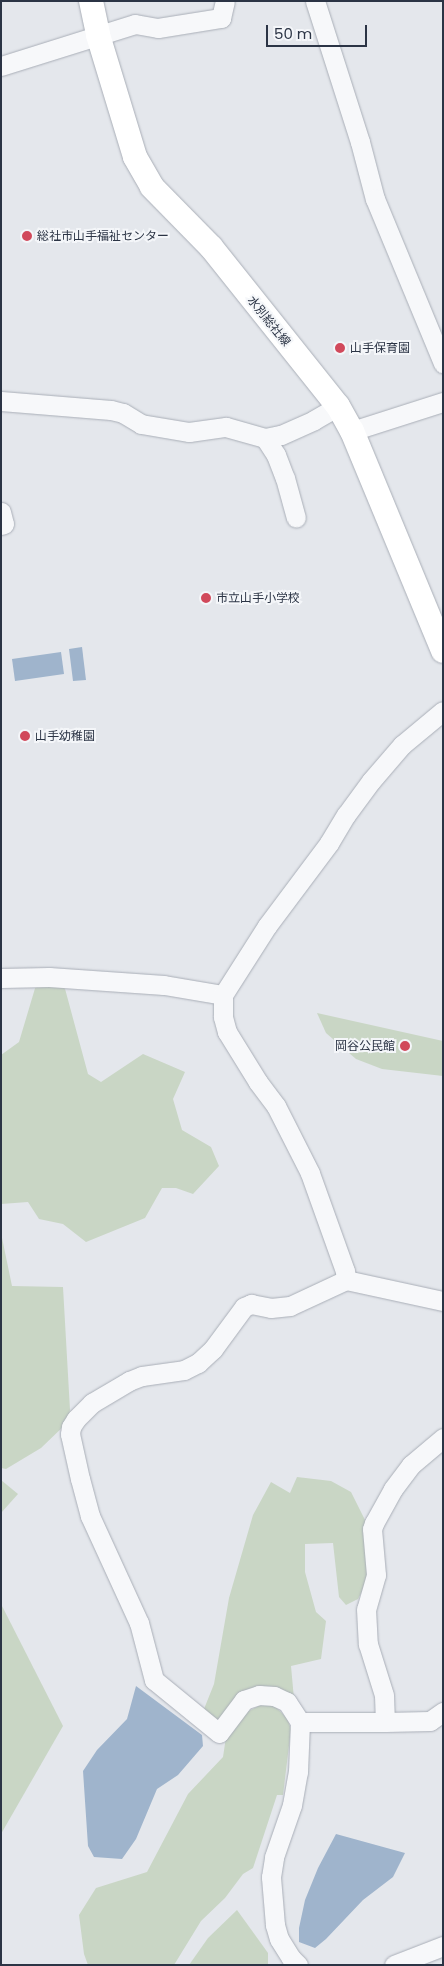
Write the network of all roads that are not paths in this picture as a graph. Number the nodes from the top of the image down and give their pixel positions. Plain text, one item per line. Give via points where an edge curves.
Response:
1 (91, 1) edge
2 (225, 1) edge
3 (315, 1) edge
4 (98, 35) junction
5 (1, 66) edge
6 (443, 363) edge
7 (1, 401) edge
8 (443, 402) edge
9 (338, 406) junction
10 (352, 431) junction
11 (265, 438) junction
12 (1, 512) edge
13 (296, 518) dead end
14 (1, 526) edge
15 (442, 648) edge
16 (443, 712) edge
17 (1, 978) edge
18 (223, 995) junction
19 (346, 1280) junction
20 (443, 1301) edge
21 (443, 1438) edge
22 (443, 1712) edge
23 (300, 1722) junction
24 (385, 1722) junction
25 (443, 1946) edge
26 (298, 1965) edge
27 (394, 1965) edge

1 - 4 main road, 水別総社線
2 - 4 street via 221,18 158,28 135,24
3 - 6 street via 375,199
4 - 5 street
4 - 9 main road, 水別総社線 via 135,157 152,187 211,247
7 - 11 street via 111,410 141,424 189,432 226,428
8 - 10 street
9 - 10 main road, 水別総社線
9 - 11 street via 281,435
10 - 15 main road, 水別総社線
11 - 13 street via 285,478
12 - 14 street via 4,524
16 - 18 street via 402,745 371,781 266,926
17 - 18 street via 49,977 154,984
18 - 19 street via 227,1032 276,1106 306,1165
19 - 20 street
19 - 23 street via 290,1306 271,1308 250,1304 244,1307 213,1349 198,1363 168,1374 142,1376 115,1388 92,1403 76,1419 70,1434 90,1516 140,1624 154,1680 219,1733 244,1700 260,1695 274,1696 287,1702
21 - 24 street via 411,1465 393,1489 372,1529 376,1575 366,1609 366,1621 368,1644 384,1695
22 - 24 street via 430,1721
23 - 24 street
23 - 26 street via 298,1772 292,1805 274,1857 271,1877 279,1939
25 - 27 street

